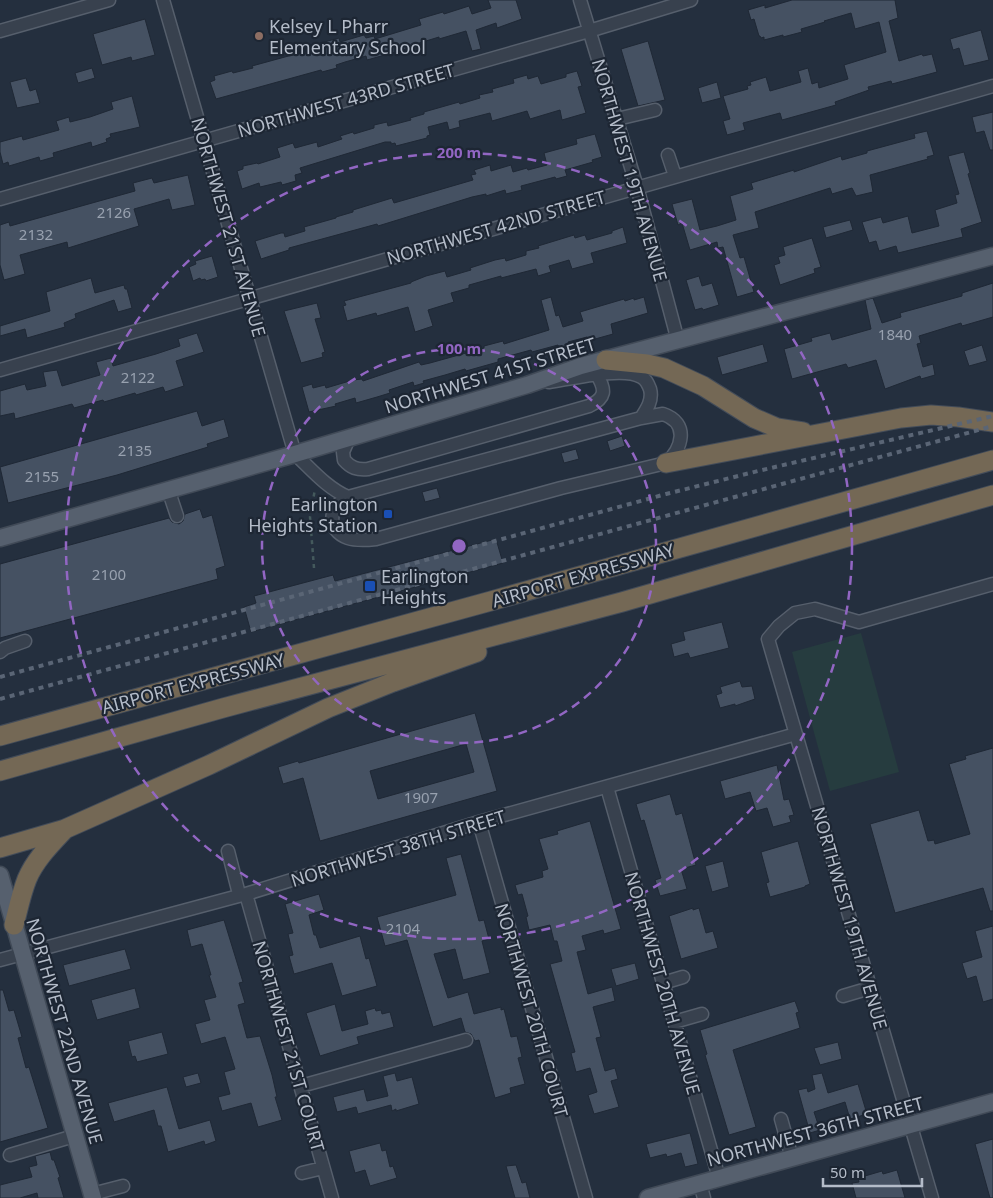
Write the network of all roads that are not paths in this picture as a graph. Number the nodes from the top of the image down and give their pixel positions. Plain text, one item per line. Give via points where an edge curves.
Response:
1 (109, 0) edge
2 (163, 0) edge
3 (580, 0) edge
4 (691, 0) edge
5 (0, 31) edge
6 (589, 31) junction
7 (993, 86) edge
8 (655, 110) dead end
9 (617, 120) junction
10 (204, 140) junction
11 (668, 155) dead end
12 (675, 176) junction
13 (637, 187) junction
14 (0, 199) edge
15 (993, 256) edge
16 (249, 298) junction
17 (678, 341) junction
18 (602, 368) junction
19 (0, 370) edge
20 (641, 418) junction
21 (993, 422) edge
22 (840, 430) junction
23 (349, 438) junction
24 (295, 454) junction
25 (993, 460) edge
26 (666, 463) junction
27 (168, 489) junction
28 (993, 495) edge
29 (348, 497) junction
30 (176, 516) dead end
31 (0, 538) edge
32 (993, 584) edge
33 (622, 602) junction
34 (25, 641) dead end
35 (0, 652) edge
36 (5, 734) edge
37 (796, 734) junction
38 (0, 771) edge
39 (607, 787) junction
40 (479, 822) junction
41 (65, 829) junction
42 (0, 848) edge
43 (228, 851) dead end
44 (0, 875) edge
45 (242, 894) junction
46 (14, 925) junction
47 (22, 954) junction
48 (0, 960) edge
49 (683, 978) dead end
50 (663, 983) junction
51 (870, 988) junction
52 (843, 996) dead end
53 (702, 1014) dead end
54 (674, 1022) junction
55 (466, 1040) dead end
56 (301, 1086) junction
57 (993, 1102) edge
58 (781, 1119) dead end
59 (910, 1125) junction
60 (74, 1136) junction
61 (10, 1155) dead end
62 (792, 1158) junction
63 (323, 1168) junction
64 (302, 1173) dead end
65 (719, 1178) junction
66 (123, 1186) dead end
67 (702, 1191) edge
68 (92, 1196) edge
69 (332, 1198) edge
70 (586, 1198) edge
71 (648, 1198) edge
72 (932, 1198) edge

1 - 5 street
2 - 10 street, NORTHWEST 21ST AVENUE
3 - 6 street, NORTHWEST 19TH AVENUE
4 - 6 street, NORTHWEST 43RD STREET
6 - 9 street, NORTHWEST 19TH AVENUE
6 - 10 street, NORTHWEST 43RD STREET
7 - 12 street, NORTHWEST 42ND STREET
8 - 9 street
9 - 13 street, NORTHWEST 19TH AVENUE
10 - 14 street, NORTHWEST 43RD STREET
10 - 16 street, NORTHWEST 21ST AVENUE
11 - 12 street
12 - 13 street, NORTHWEST 42ND STREET
13 - 16 street, NORTHWEST 42ND STREET
13 - 17 street, NORTHWEST 19TH AVENUE
15 - 17 main road, NORTHWEST 41ST STREET
16 - 19 street, NORTHWEST 42ND STREET
16 - 24 street, NORTHWEST 21ST AVENUE
17 - 18 main road, NORTHWEST 41ST STREET
18 - 20 street via 610,373 629,373 646,381 650,403
18 - 22 highway via 647,364 664,368 777,428 805,432
18 - 23 main road, NORTHWEST 41ST STREET via 581,366
18 - 23 street via 601,399 589,406 368,469 352,468 344,460 343,452
20 - 26 street via 663,414 670,416 678,426 679,447
20 - 29 street
21 - 22 highway via 931,415
22 - 26 highway
23 - 24 main road, NORTHWEST 41ST STREET
24 - 27 main road, NORTHWEST 41ST STREET
24 - 29 street via 336,492
25 - 36 highway, AIRPORT EXPRESSWAY via 491,602
26 - 29 street via 376,539 349,538 336,529 333,511 340,501
27 - 30 street
27 - 31 main road, NORTHWEST 41ST STREET
28 - 33 highway, AIRPORT EXPRESSWAY
32 - 37 street, NORTHWEST 19TH AVENUE via 859,622 815,610 795,613 768,639
33 - 38 highway, AIRPORT EXPRESSWAY
33 - 41 highway via 383,685
34 - 35 street
37 - 39 street, NORTHWEST 38TH STREET
37 - 51 street, NORTHWEST 19TH AVENUE
39 - 40 street, NORTHWEST 38TH STREET
39 - 50 street, NORTHWEST 20TH AVENUE
40 - 45 street, NORTHWEST 38TH STREET
40 - 70 street, NORTHWEST 20TH COURT
41 - 42 highway
41 - 46 highway via 30,872
43 - 45 street, NORTHWEST 21ST COURT
44 - 46 main road, NORTHWEST 22ND AVENUE
45 - 47 street, NORTHWEST 38TH STREET
45 - 56 street, NORTHWEST 21ST COURT
46 - 47 main road, NORTHWEST 22ND AVENUE
47 - 48 street, NORTHWEST 38TH STREET
47 - 60 main road, NORTHWEST 22ND AVENUE
49 - 50 street
50 - 54 street, NORTHWEST 20TH AVENUE
51 - 52 street
51 - 59 street, NORTHWEST 19TH AVENUE
53 - 54 street
54 - 65 street, NORTHWEST 20TH AVENUE
55 - 56 street
56 - 63 street, NORTHWEST 21ST COURT
57 - 59 main road, NORTHWEST 36TH STREET
58 - 62 street
59 - 62 main road, NORTHWEST 36TH STREET
59 - 72 street, NORTHWEST 19TH AVENUE
60 - 61 street
60 - 68 main road, NORTHWEST 22ND AVENUE
62 - 65 main road, NORTHWEST 36TH STREET
63 - 64 street
63 - 69 street, NORTHWEST 21ST COURT
65 - 67 main road, NORTHWEST 36TH STREET
66 - 68 street
67 - 71 main road, NORTHWEST 36TH STREET

